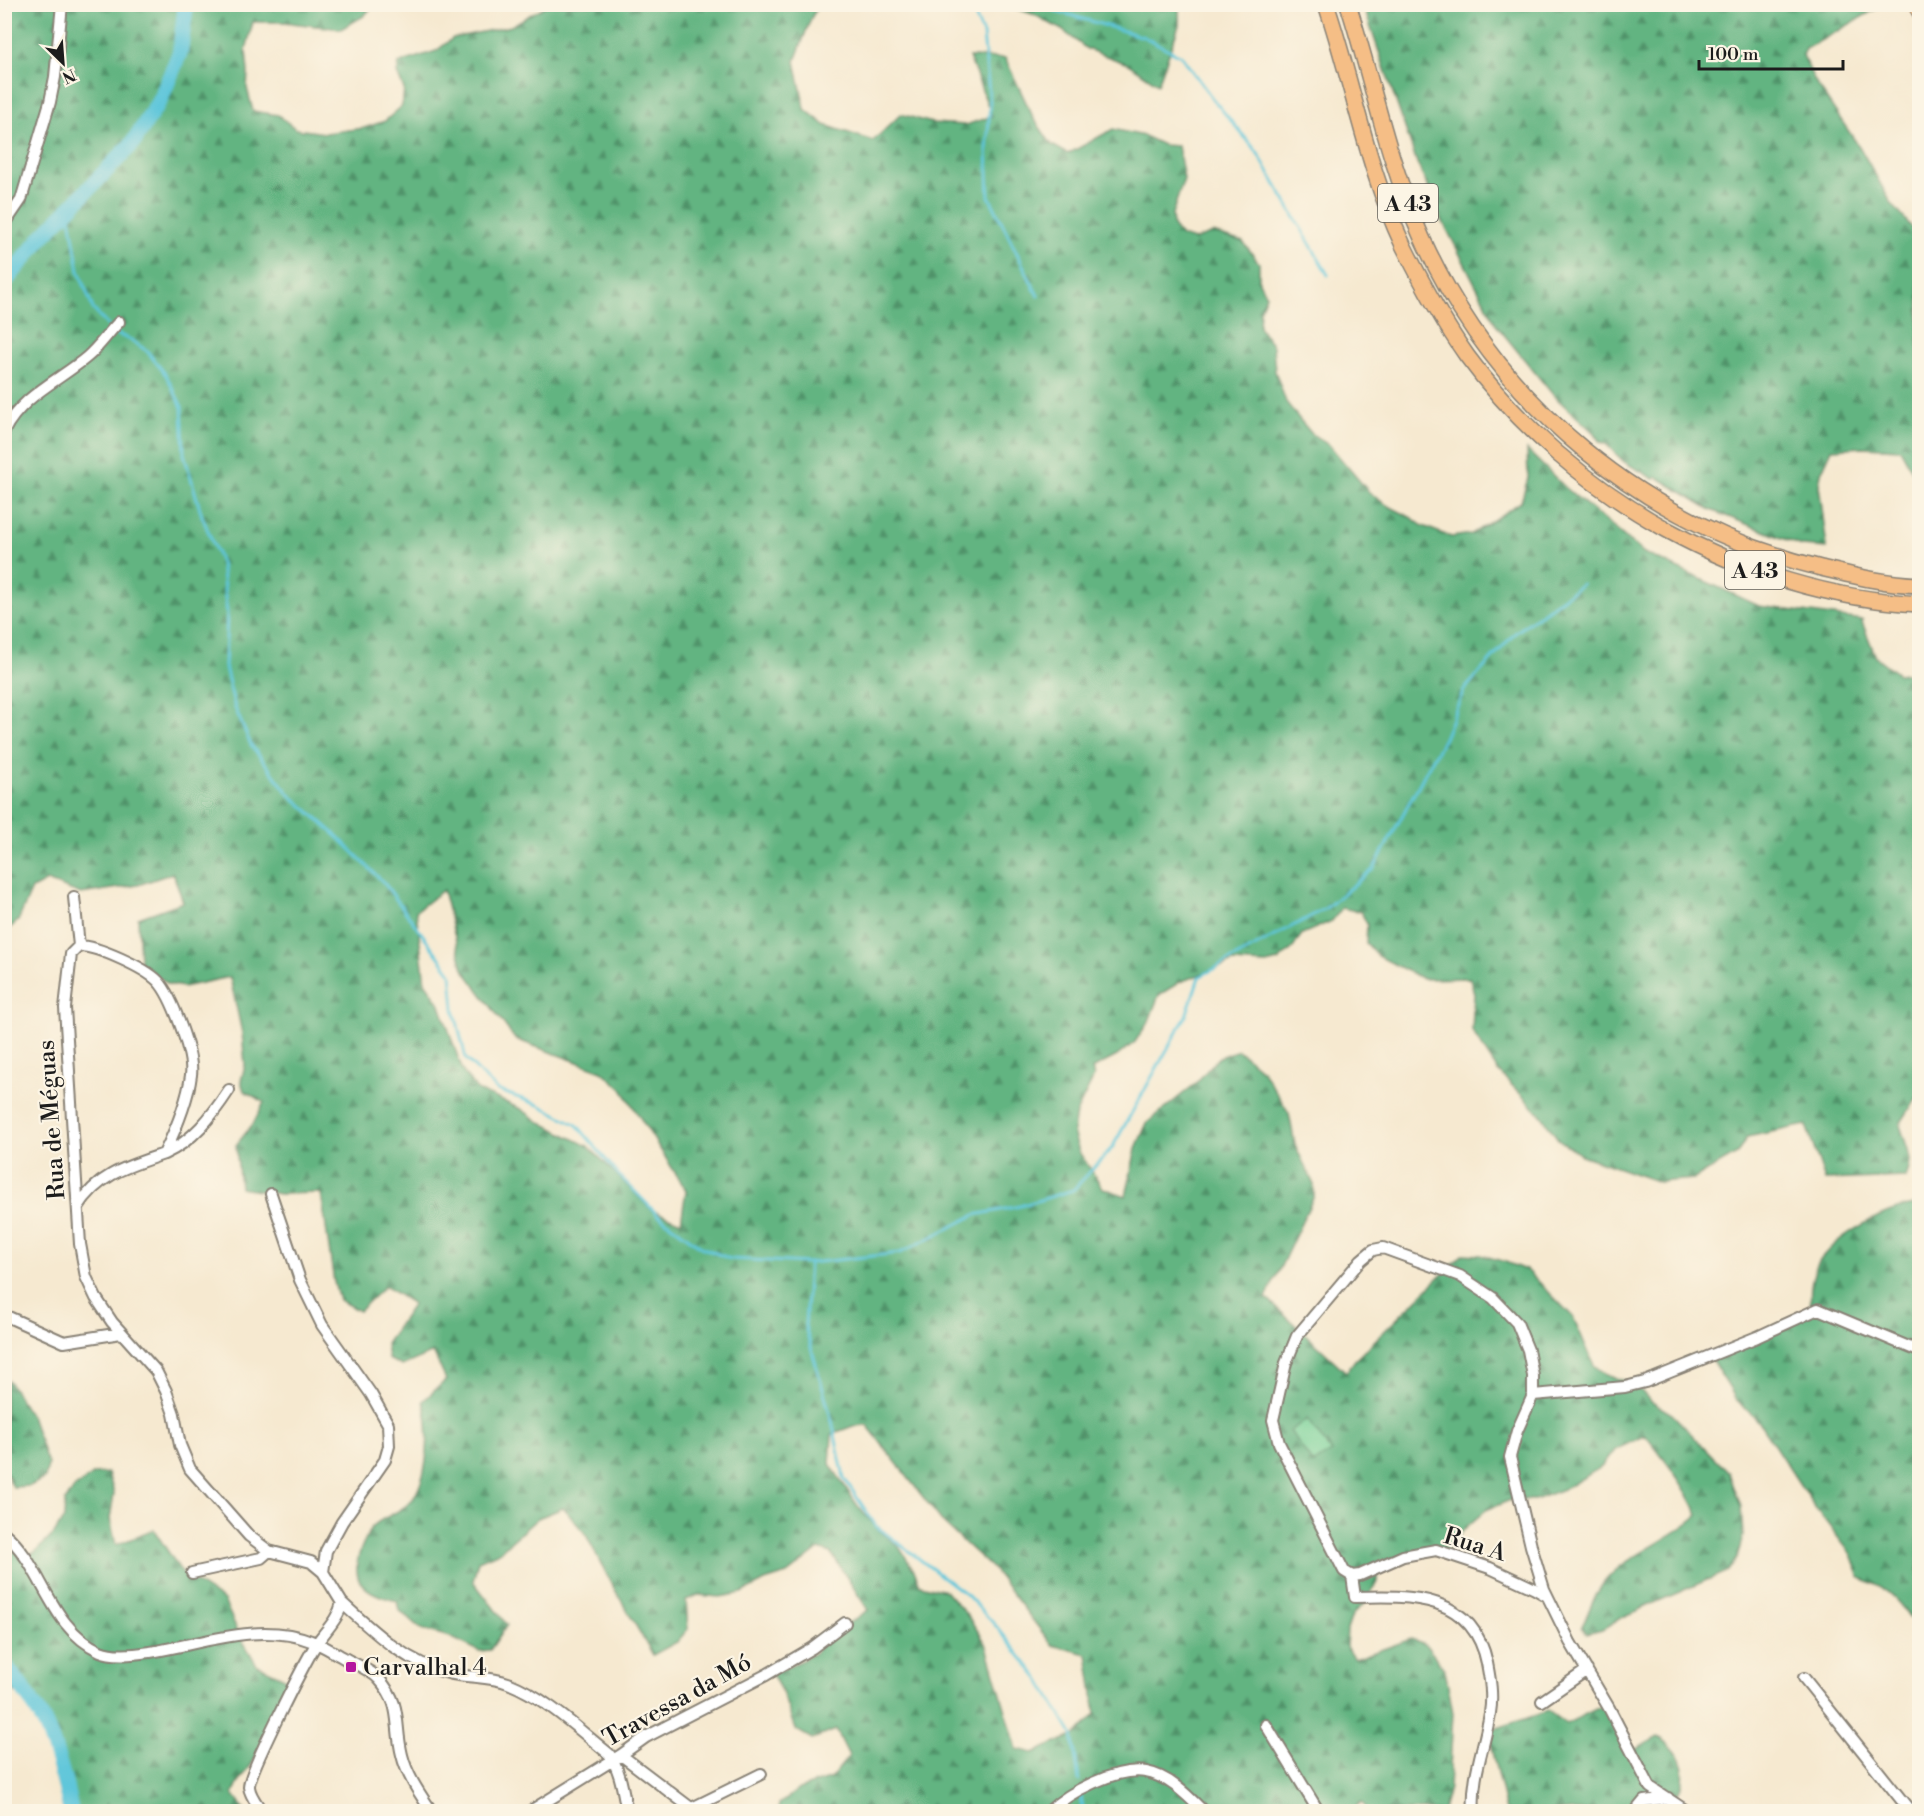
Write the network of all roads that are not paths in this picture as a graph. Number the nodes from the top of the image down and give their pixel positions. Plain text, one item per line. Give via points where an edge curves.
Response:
1 (62, 4) edge
2 (1326, 4) edge
3 (1348, 4) edge
4 (1914, 4) edge
5 (1920, 14) edge
6 (4, 225) edge
7 (119, 322) dead end
8 (4, 430) edge
9 (1920, 585) edge
10 (1920, 604) edge
11 (74, 897) dead end
12 (80, 946) junction
13 (230, 1090) dead end
14 (164, 1154) junction
15 (271, 1194) dead end
16 (78, 1207) junction
17 (4, 1315) edge
18 (121, 1333) junction
19 (1920, 1350) edge
20 (1533, 1395) junction
21 (4, 1533) edge
22 (269, 1551) junction
23 (323, 1572) junction
24 (192, 1573) dead end
25 (1352, 1576) junction
26 (1548, 1597) junction
27 (342, 1604) junction
28 (845, 1623) dead end
29 (317, 1643) junction
30 (1587, 1670) junction
31 (1804, 1678) dead end
32 (1542, 1701) dead end
33 (1266, 1725) dead end
34 (617, 1757) junction
35 (761, 1774) dead end
36 (1668, 1798) junction
37 (689, 1810) edge
38 (262, 1812) edge
39 (432, 1812) edge
40 (529, 1812) edge
41 (627, 1812) edge
42 (1048, 1812) edge
43 (1204, 1812) edge
44 (1319, 1812) edge
45 (1474, 1812) edge
46 (1635, 1812) edge
47 (1688, 1812) edge
48 (1911, 1812) edge

1 - 6 street via 50,102 21,200
2 - 10 highway, A 43 via 1376,174 1402,244 1467,355 1498,394 1556,452 1595,484 1715,555 1773,577 1862,598
3 - 9 highway, A 43 via 1396,171 1422,237 1441,276 1512,381 1568,437 1664,506 1724,536 1781,558 1865,579
4 - 5 main road
7 - 8 street via 87,356 45,386
11 - 12 street
12 - 14 street via 108,953 158,981 182,1029 191,1074
12 - 16 street, Rua de Méguas via 71,954 65,1008
13 - 14 street via 197,1131 180,1147
14 - 16 street via 99,1182
15 - 23 street via 300,1280 322,1324 388,1424 385,1460 342,1522 326,1551
16 - 18 street, Rua de Méguas via 86,1277
17 - 18 street via 64,1342
18 - 22 street, Rua de Méguas via 156,1371 190,1469 249,1536
19 - 20 street via 1818,1309 1645,1382
20 - 25 street via 1528,1350 1516,1323 1493,1298 1460,1276 1383,1248 1373,1250 1361,1260 1297,1335 1273,1420 1279,1443 1344,1571
20 - 26 street via 1510,1457 1531,1546
21 - 29 street via 18,1544 60,1617 79,1639 102,1652 130,1654 252,1634
22 - 23 street via 311,1562
22 - 24 street via 261,1558
23 - 27 street
25 - 26 street, Rua A via 1402,1556 1436,1550 1490,1568
25 - 45 street via 1355,1597 1416,1597 1458,1613 1474,1630 1485,1654 1492,1686 1491,1712 1474,1789
26 - 30 street
27 - 29 street
27 - 34 street via 408,1657 450,1674 506,1682 564,1717
28 - 34 street, Travessa da Mó via 812,1648 646,1737
29 - 38 street via 249,1786
29 - 39 street via 377,1676 392,1696 407,1772
30 - 32 street
30 - 36 street via 1650,1787
31 - 48 street
33 - 44 street
34 - 37 street
34 - 40 street, Travessa da Mó
34 - 41 street
35 - 37 street
36 - 46 street via 1644,1801
36 - 47 street
42 - 43 street via 1085,1785 1121,1774 1146,1772 1170,1782

